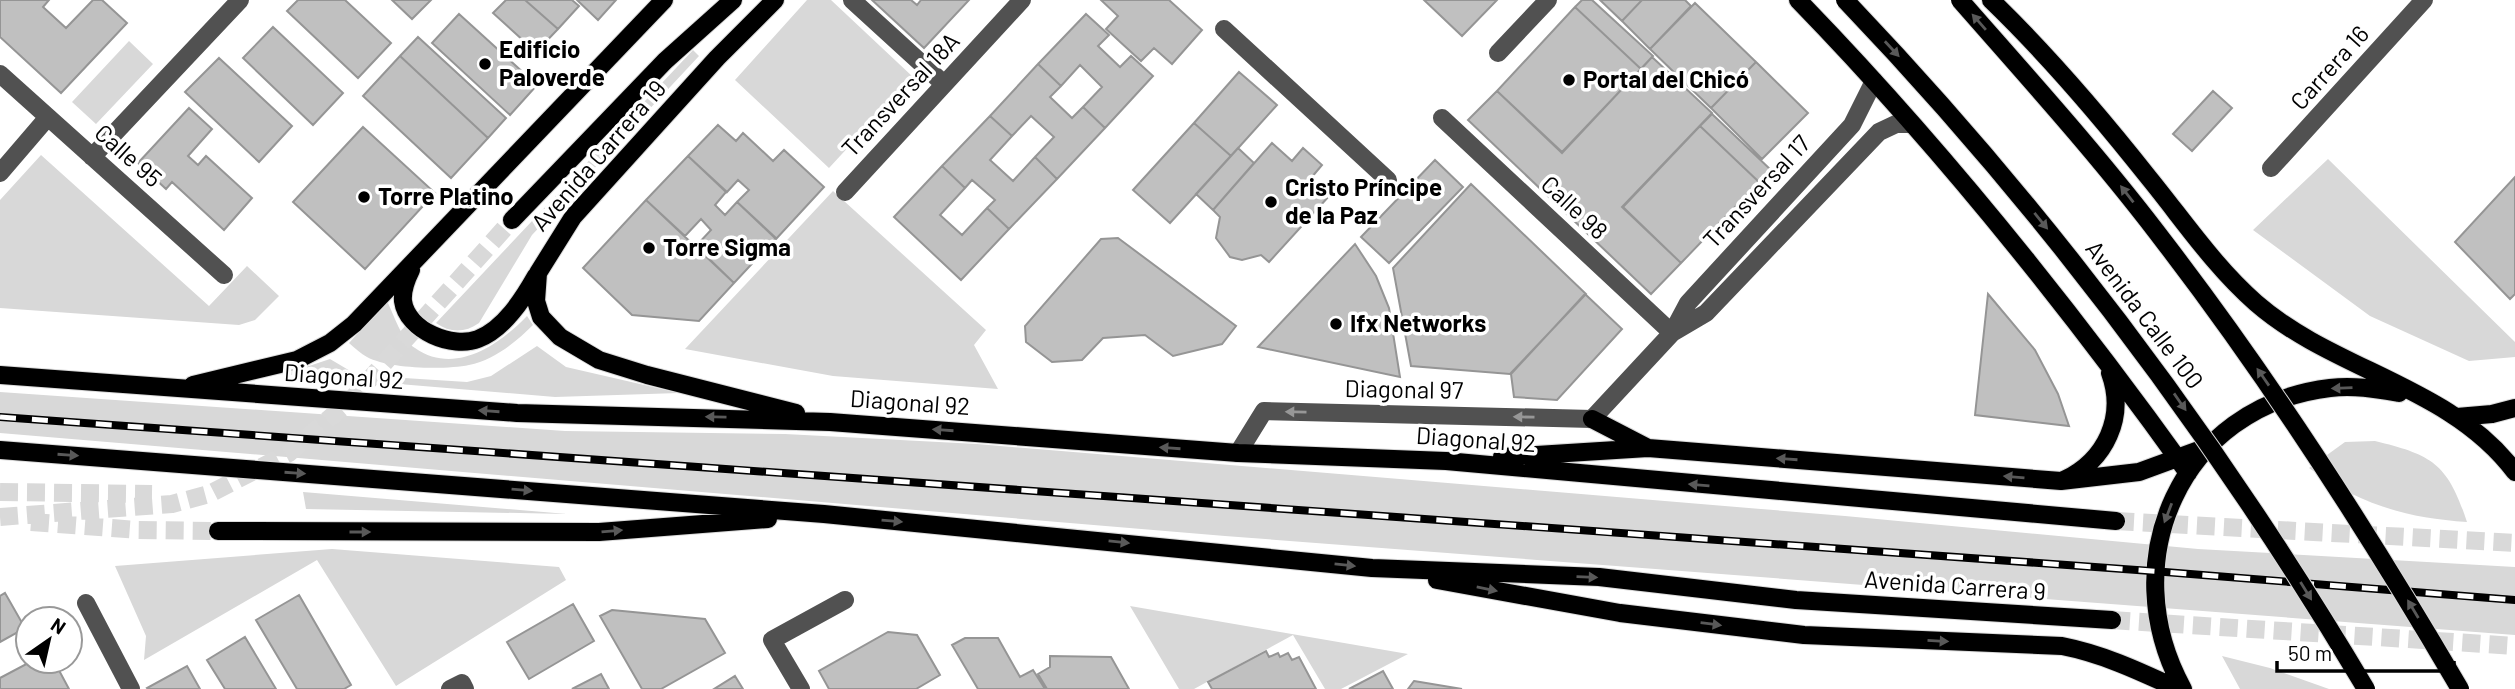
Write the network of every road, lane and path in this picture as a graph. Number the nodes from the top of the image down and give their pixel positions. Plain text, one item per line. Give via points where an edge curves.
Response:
1 (240, 0) edge
2 (664, 0) edge
3 (733, 0) edge
4 (775, 0) edge
5 (852, 0) edge
6 (1022, 0) edge
7 (1548, 0) edge
8 (1798, 0) edge
9 (1845, 0) edge
10 (1959, 0) edge
11 (1991, 0) edge
12 (2424, 0) edge
13 (1224, 29) dead end
14 (1498, 53) dead end
15 (0, 74) edge
16 (1874, 81) junction
17 (944, 85) junction
18 (48, 117) junction
19 (1441, 118) dead end
20 (1912, 124) junction
21 (92, 157) junction
22 (2271, 169) dead end
23 (0, 173) edge
24 (1388, 180) dead end
25 (845, 192) dead end
26 (512, 220) tunnel mouth
27 (416, 261) junction
28 (538, 273) junction
29 (224, 275) dead end
30 (1672, 334) junction
31 (2097, 349) junction
32 (0, 363) edge
33 (0, 375) edge
34 (90, 382) junction
35 (176, 389) junction
36 (2432, 404) junction
37 (2515, 408) edge
38 (2457, 417) junction
39 (1592, 419) junction
40 (830, 422) junction
41 (1648, 448) junction
42 (0, 450) edge
43 (1238, 453) junction
44 (1446, 461) junction
45 (2183, 466) junction
46 (2515, 472) edge
47 (2061, 481) junction
48 (824, 514) junction
49 (2116, 521) tunnel mouth
50 (218, 531) tunnel mouth
51 (1371, 568) junction
52 (845, 600) dead end
53 (86, 603) dead end
54 (2112, 620) tunnel mouth
55 (131, 689) edge
56 (801, 689) edge
57 (2178, 689) edge
58 (2183, 689) edge
59 (2365, 689) edge
60 (2460, 689) edge

1 - 21 street
2 - 27 main road
3 - 26 main road via 665,61
4 - 28 main road, Avenida Carrera 19 via 573,217
5 - 17 street
6 - 17 street, Transversal 18A
7 - 14 street
8 - 16 main road
9 -> 59 main road, Avenida Calle 100, bridge via 1962,125 2138,346 2221,460
60 -> 10 main road, bridge via 2364,529 2246,352 2105,167
11 - 36 main road via 2091,108 2220,268 2258,304 2299,333
12 - 22 street, Carrera 16
13 - 24 street
15 - 18 street, Calle 95
16 - 20 main road
16 - 30 street, Transversal 17 via 1852,125 1688,303
17 - 25 street, Transversal 18A
18 - 21 street, Calle 95
18 - 23 street
19 - 30 street, Calle 98
20 - 30 street, Transversal 17 via 1896,124 1879,132 1706,313
20 - 31 main road
21 - 29 street, Calle 95
27 - 28 main road via 403,290 403,304 426,331 463,343 486,335 509,315
27 - 35 main road via 354,324 316,352
28 - 40 main road, Avenida Carrera 19 via 536,301 541,317 578,349 620,368
30 - 39 street, Transversal 17
31 - 45 main road
31 - 47 main road via 2114,384 2114,422 2099,453
32 - 34 main road
33 - 34 main road, Diagonal 92
34 - 35 main road, Diagonal 92
40 -> 35 main road, Diagonal 92 via 517,413
36 - 38 main road
36 -> 45 main road via 2366,387 2320,390 2265,407
37 - 38 main road
38 - 46 main road via 2490,442
39 - 41 main road
39 -> 43 street, Diagonal 97 via 1264,411
43 -> 40 main road, Diagonal 92
41 - 44 main road
47 -> 41 main road
42 -> 48 main road
43 - 44 main road, Diagonal 92
49 -> 44 main road, Diagonal 92
45 - 47 main road
45 -> 58 main road via 2154,571 2157,622
50 -> 48 main road via 599,532
48 -> 51 main road
51 -> 54 main road, Avenida Carrera 9 via 1599,577 1796,600
51 -> 57 main road via 1620,613 1804,635 2062,646 2101,655
52 - 56 street via 772,639
53 - 55 street

